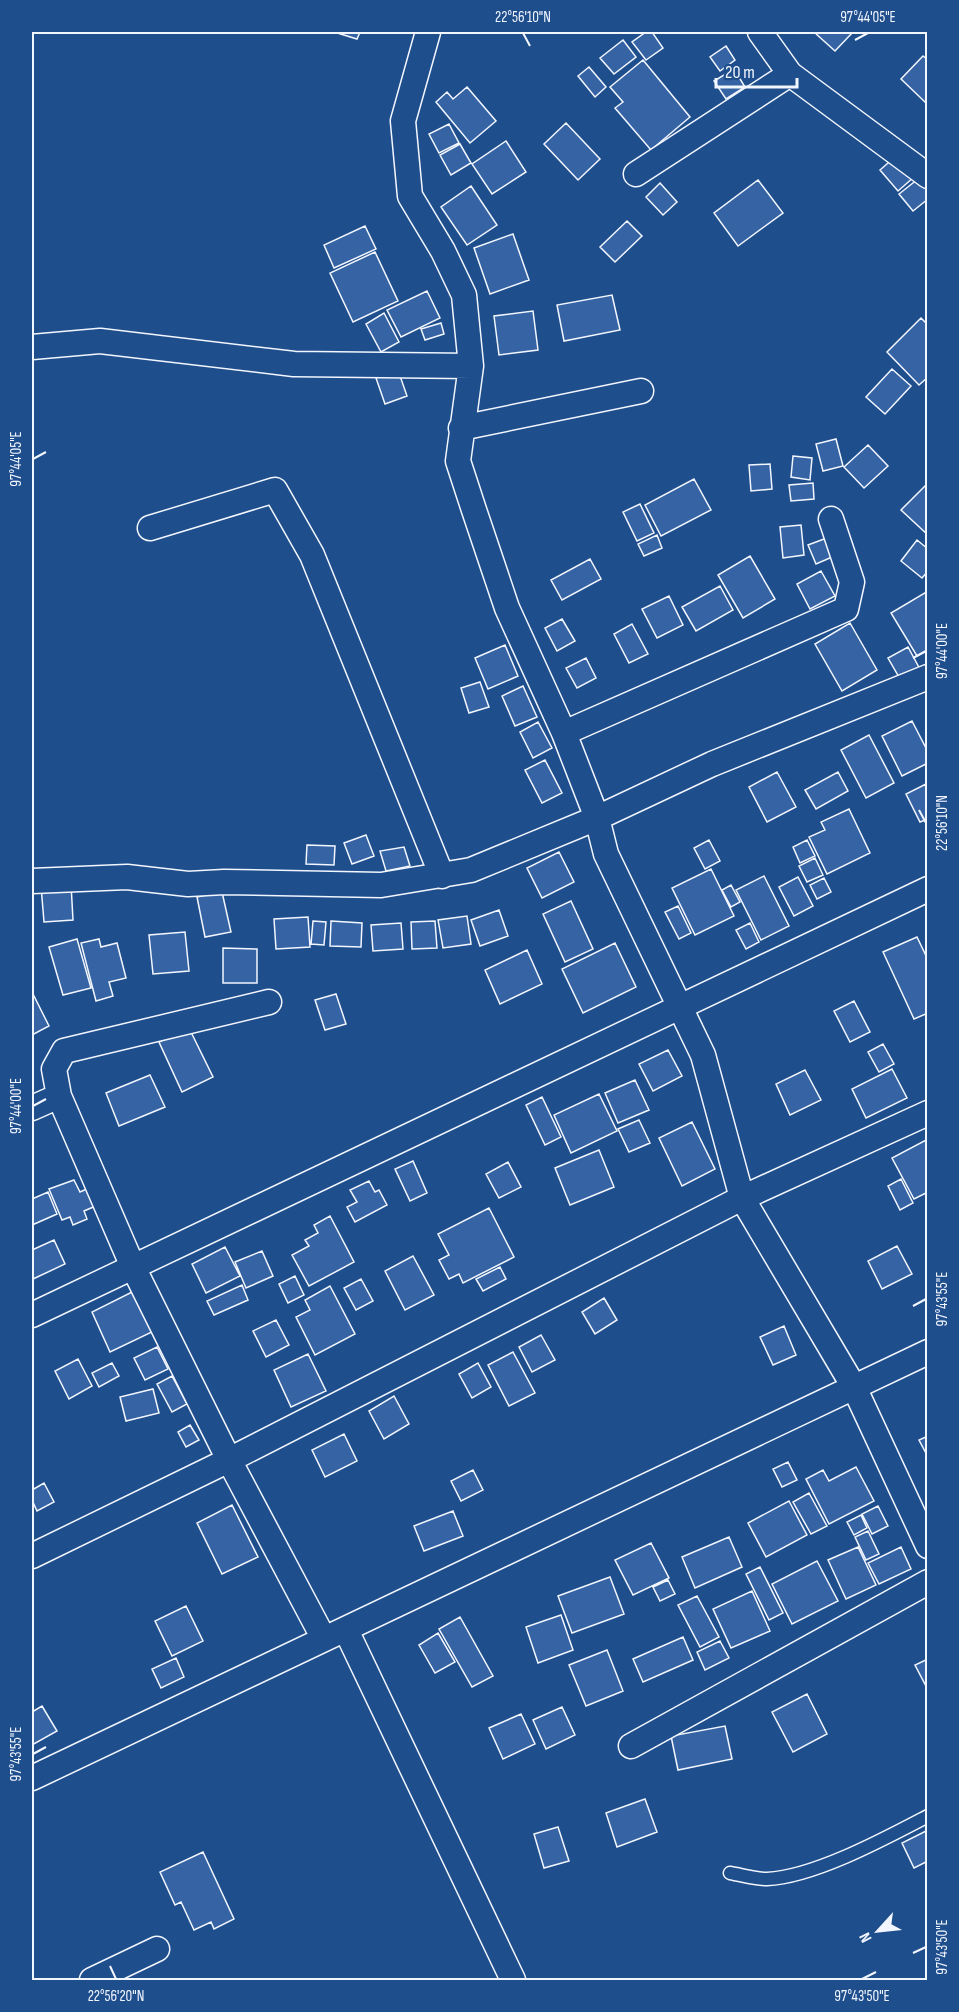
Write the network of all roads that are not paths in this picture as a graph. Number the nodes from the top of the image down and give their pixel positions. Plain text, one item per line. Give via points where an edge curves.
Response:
1 (428, 32) edge
2 (760, 32) edge
3 (790, 75) junction
4 (636, 174) dead end
5 (927, 176) edge
6 (32, 346) edge
7 (471, 366) junction
8 (641, 391) dead end
9 (461, 428) junction
10 (831, 519) dead end
11 (150, 528) dead end
12 (927, 677) edge
13 (564, 733) junction
14 (597, 818) junction
15 (442, 876) junction
16 (32, 881) edge
17 (927, 889) edge
18 (269, 1002) dead end
19 (681, 1008) junction
20 (59, 1096) junction
21 (32, 1108) edge
22 (927, 1113) edge
23 (742, 1198) junction
24 (133, 1267) junction
25 (32, 1315) edge
26 (927, 1352) edge
27 (854, 1387) junction
28 (229, 1460) junction
29 (927, 1546) edge
30 (32, 1556) edge
31 (927, 1582) edge
32 (335, 1634) junction
33 (631, 1746) dead end
34 (32, 1778) edge
35 (927, 1816) edge
36 (730, 1873) dead end
37 (158, 1949) dead end
38 (92, 1980) edge
39 (513, 1980) edge

1 - 7 street via 403,121 410,196 464,295
2 - 3 street
3 - 4 street
3 - 5 street
6 - 7 street via 100,341 294,364
7 - 9 street
8 - 9 street
9 - 13 street via 458,461 500,586
10 - 13 street via 852,582 846,609
11 - 15 street via 274,490 312,555
12 - 14 street via 712,764
13 - 14 street
14 - 15 street via 471,870
14 - 19 street via 606,855
15 - 16 street via 381,885 188,884 127,877
17 - 19 street
18 - 20 street via 64,1051 54,1069
19 - 23 street via 703,1055
19 - 24 street
20 - 21 street
20 - 24 street
22 - 23 street
23 - 27 street
23 - 28 street
24 - 25 street
24 - 28 street
26 - 27 street
27 - 29 street
27 - 32 street
28 - 30 street
28 - 32 street
31 - 33 street
32 - 34 street
32 - 39 street
35 - 36 lane via 845,1857 797,1872 767,1879
37 - 38 street

